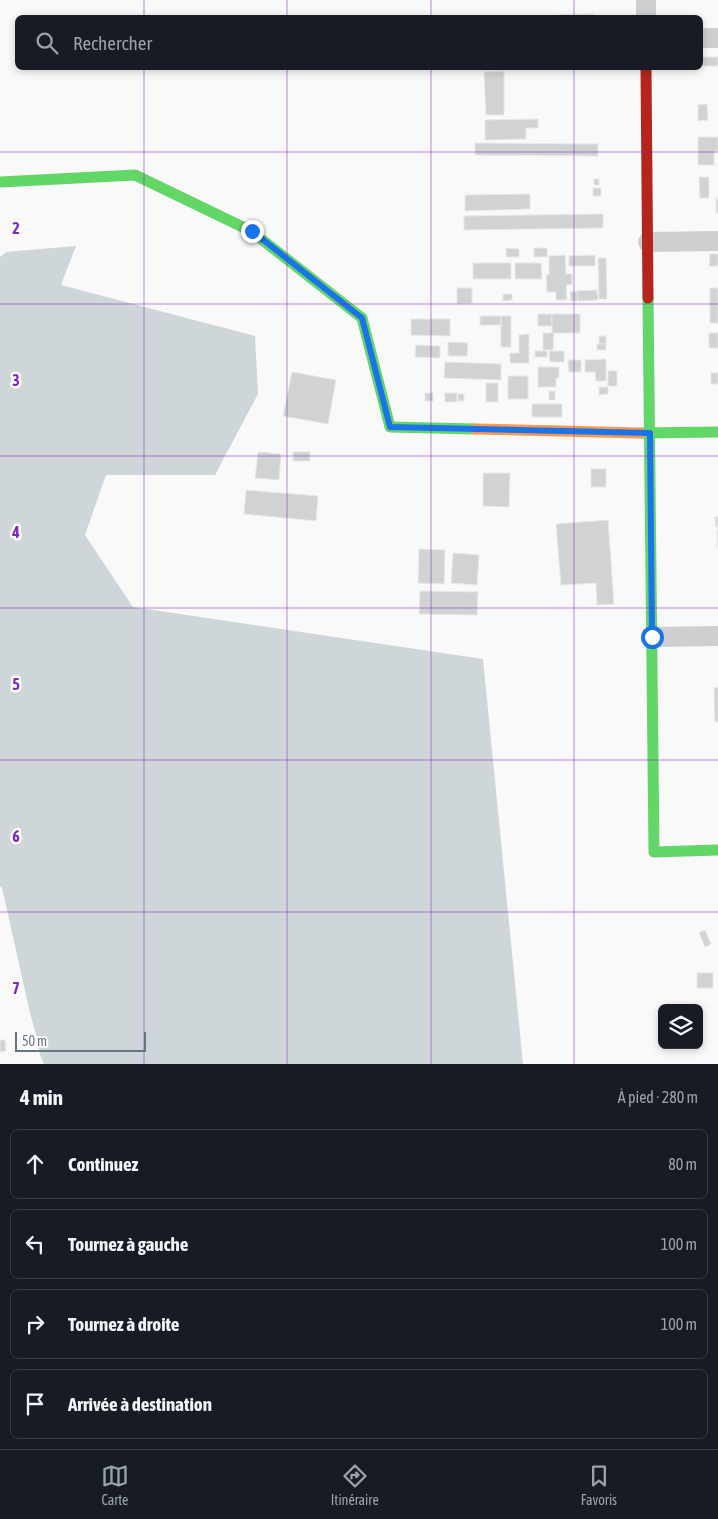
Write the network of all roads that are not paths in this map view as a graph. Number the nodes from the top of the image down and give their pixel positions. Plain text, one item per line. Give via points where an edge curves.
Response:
1 (646, 0) edge
2 (646, 15) edge
3 (703, 38) edge
4 (718, 38) edge
5 (646, 70) edge
6 (0, 182) edge
7 (718, 241) edge
8 (648, 242) junction
9 (718, 432) edge
10 (650, 433) junction
11 (718, 636) edge
12 (652, 637) junction
13 (718, 850) edge

1 - 2 street
3 - 4 street
5 - 8 street
6 - 10 street via 135,176 252,231 362,318 390,427
7 - 8 street
8 - 10 street
9 - 10 street
10 - 12 street
11 - 12 street
12 - 13 street via 654,852

